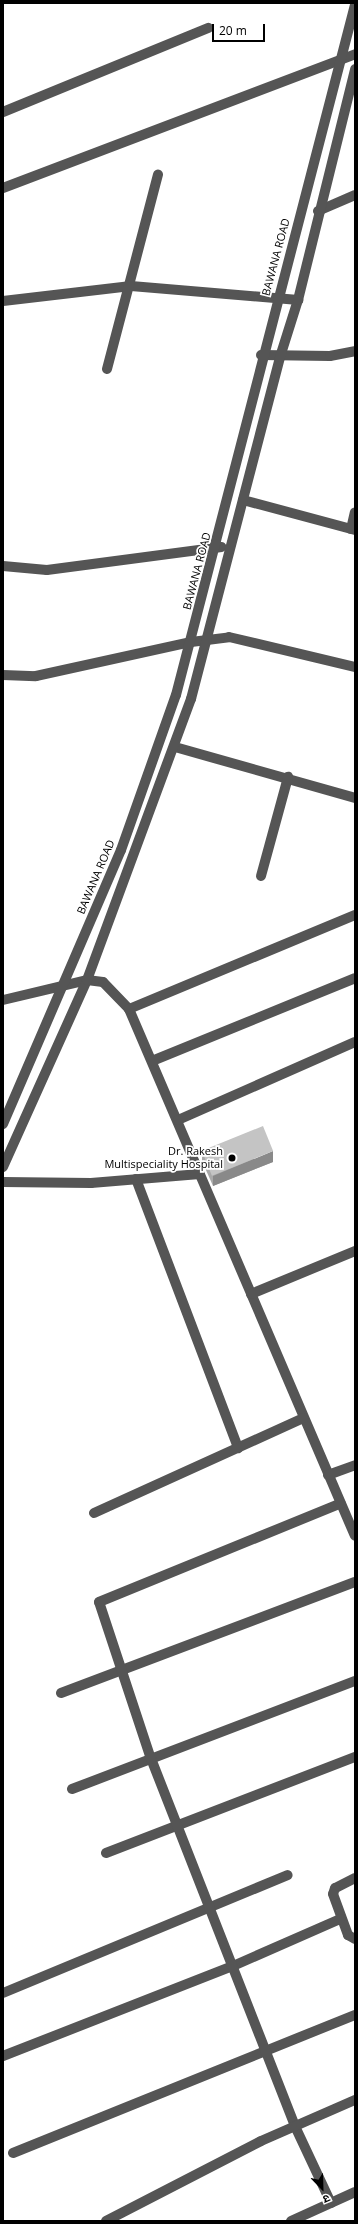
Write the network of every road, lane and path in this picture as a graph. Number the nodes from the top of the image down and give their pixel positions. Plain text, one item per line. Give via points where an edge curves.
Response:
1 (355, 4) edge
2 (208, 28) dead end
3 (355, 54) edge
4 (341, 58) junction
5 (355, 69) edge
6 (3, 112) edge
7 (158, 175) dead end
8 (3, 188) edge
9 (355, 195) edge
10 (318, 211) junction
11 (131, 286) junction
12 (278, 298) junction
13 (298, 300) junction
14 (3, 301) edge
15 (355, 351) edge
16 (261, 355) junction
17 (280, 357) junction
18 (107, 369) dead end
19 (243, 500) junction
20 (355, 512) edge
21 (353, 530) edge
22 (232, 546) junction
23 (216, 547) junction
24 (3, 566) edge
25 (208, 639) junction
26 (191, 642) junction
27 (355, 667) edge
28 (3, 675) edge
29 (175, 748) junction
30 (288, 777) junction
31 (355, 798) edge
32 (261, 876) dead end
33 (355, 916) edge
34 (90, 921) junction
35 (108, 927) junction
36 (355, 978) edge
37 (87, 980) junction
38 (64, 983) junction
39 (3, 1000) edge
40 (129, 1009) junction
41 (355, 1042) edge
42 (152, 1061) junction
43 (178, 1120) junction
44 (3, 1124) edge
45 (3, 1167) edge
46 (200, 1174) junction
47 (136, 1180) junction
48 (3, 1182) edge
49 (355, 1251) edge
50 (251, 1294) junction
51 (303, 1418) junction
52 (238, 1448) junction
53 (355, 1465) edge
54 (328, 1475) junction
55 (341, 1503) junction
56 (94, 1513) dead end
57 (352, 1519) edge
58 (355, 1536) edge
59 (355, 1582) edge
60 (119, 1671) junction
61 (355, 1681) edge
62 (61, 1693) dead end
63 (355, 1757) edge
64 (151, 1759) junction
65 (72, 1789) dead end
66 (178, 1826) junction
67 (106, 1853) dead end
68 (288, 1875) dead end
69 (355, 1878) edge
70 (211, 1909) junction
71 (340, 1918) junction
72 (355, 1939) edge
73 (233, 1966) junction
74 (3, 1993) edge
75 (355, 2015) edge
76 (265, 2049) junction
77 (3, 2056) edge
78 (355, 2100) edge
79 (295, 2126) junction
80 (13, 2153) dead end
81 (355, 2192) edge
82 (331, 2203) junction
83 (106, 2221) edge
84 (291, 2221) edge

1 - 4 street, BAWANA ROAD
2 - 6 street
3 - 4 street
4 - 8 street
4 - 12 street, BAWANA ROAD
5 - 10 street
7 - 11 street
9 - 10 street
10 - 13 street
11 - 12 street
11 - 14 street
11 - 18 street
12 - 13 street
12 - 16 street, BAWANA ROAD
13 - 17 street
15 - 17 street via 330,356
16 - 17 street
16 - 23 street, BAWANA ROAD
17 - 19 street
19 - 21 street
19 - 22 street
20 - 21 street
22 - 23 street
22 - 25 street
23 - 24 street via 46,570
23 - 26 street, BAWANA ROAD
25 - 26 street
25 - 27 street via 241,638
25 - 29 street
26 - 28 street via 47,674
26 - 34 street, BAWANA ROAD via 160,742
29 - 30 street
29 - 35 street
30 - 31 street
30 - 32 street
33 - 40 street
34 - 35 street
34 - 38 street, BAWANA ROAD
35 - 37 street
36 - 42 street
37 - 38 street
37 - 40 street via 103,982
37 - 45 street
38 - 39 street
38 - 44 street, BAWANA ROAD
40 - 42 street
41 - 43 street
42 - 43 street
43 - 46 street
46 - 47 street
46 - 50 street
47 - 48 street
47 - 52 street
49 - 50 street
50 - 51 street
51 - 52 street
51 - 54 street
52 - 56 street
53 - 54 street
54 - 55 street
55 - 57 street
55 - 60 street via 102,1600 99,1607
57 - 58 street
59 - 60 street
60 - 62 street
60 - 64 street
61 - 64 street
63 - 66 street
64 - 65 street
64 - 66 street
66 - 67 street
66 - 70 street
68 - 70 street
69 - 71 street via 335,1888 333,1899
70 - 73 street
70 - 74 street
71 - 72 street via 348,1935
71 - 73 street
73 - 76 street
73 - 77 street
75 - 76 street
76 - 79 street
76 - 80 street via 155,2098
78 - 79 street
79 - 82 street
79 - 83 street via 170,2186
81 - 82 street
82 - 84 street

